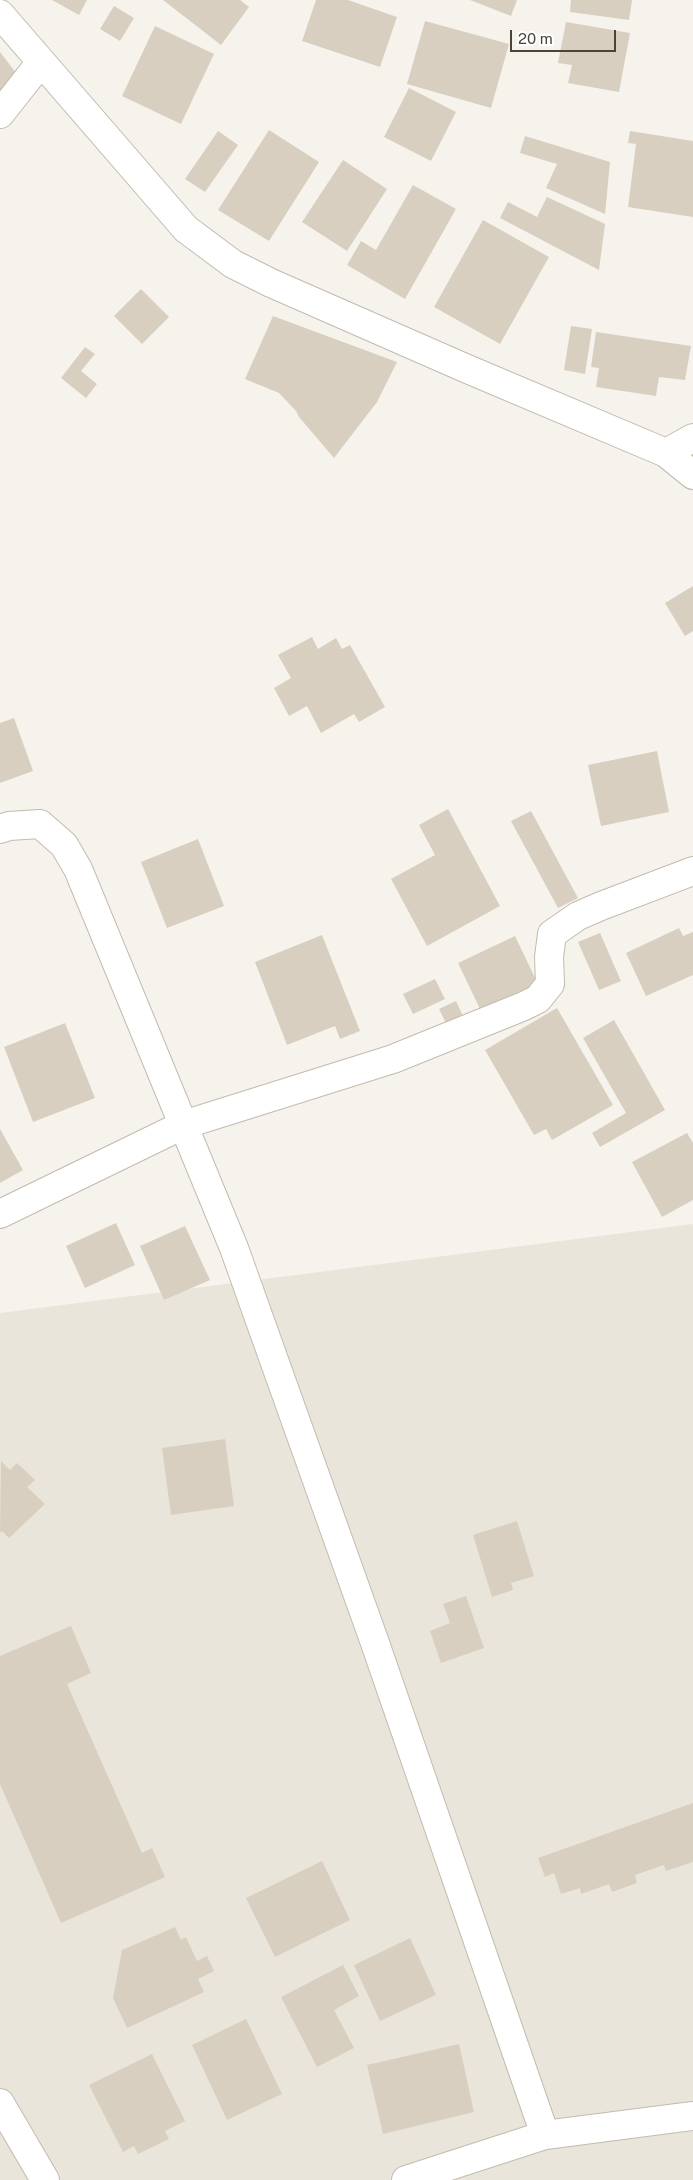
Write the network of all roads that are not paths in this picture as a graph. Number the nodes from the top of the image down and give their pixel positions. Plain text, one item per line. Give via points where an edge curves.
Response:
1 (0, 14) edge
2 (41, 62) junction
3 (0, 114) edge
4 (693, 438) edge
5 (666, 453) junction
6 (693, 475) edge
7 (0, 829) edge
8 (693, 871) edge
9 (183, 1125) junction
10 (0, 1214) edge
11 (0, 2103) edge
12 (693, 2116) edge
13 (545, 2135) junction
14 (45, 2180) edge
15 (406, 2180) edge

1 - 2 street
2 - 3 street
2 - 5 street via 186,229 233,264 465,368
4 - 5 street
5 - 6 street
7 - 9 street via 40,824 64,845 78,869
8 - 9 street via 578,916 552,934 550,984 538,999 524,1006 393,1059
9 - 10 street
9 - 13 street via 234,1248
11 - 14 street
12 - 13 street
13 - 15 street

